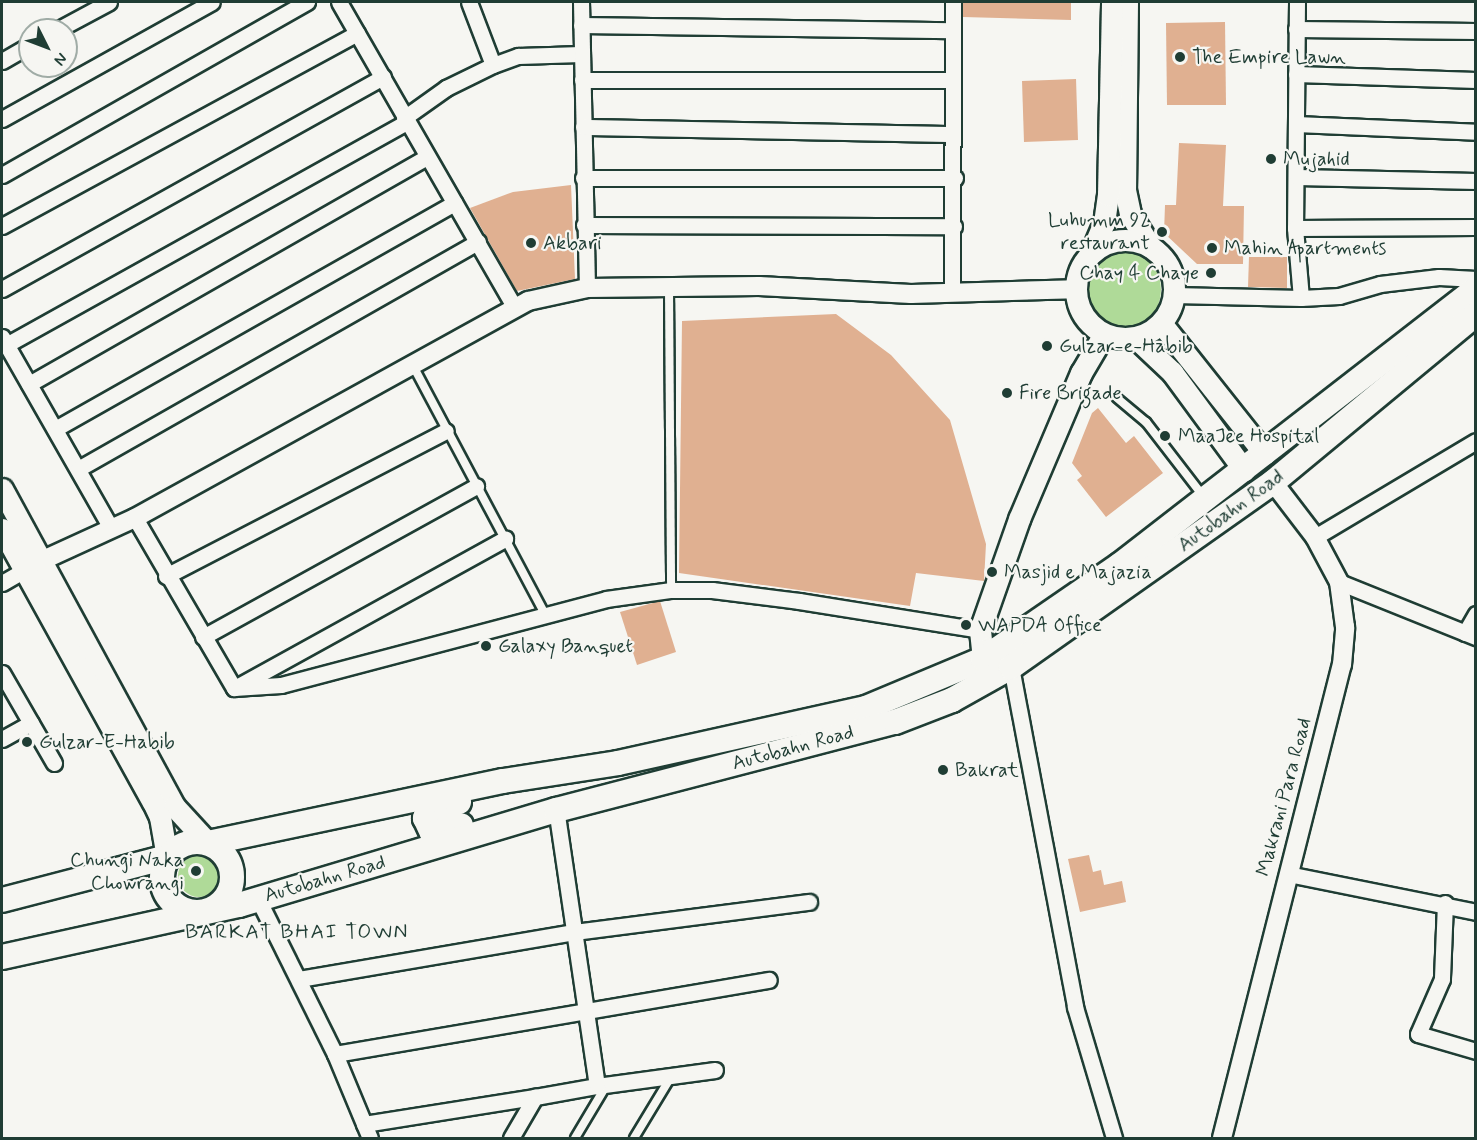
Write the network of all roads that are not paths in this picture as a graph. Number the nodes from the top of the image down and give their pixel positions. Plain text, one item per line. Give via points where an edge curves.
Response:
1 (109, 2) edge
2 (212, 2) edge
3 (307, 2) edge
4 (339, 2) edge
5 (469, 2) edge
6 (581, 2) edge
7 (953, 2) edge
8 (1112, 2) edge
9 (1128, 2) edge
10 (1297, 2) edge
11 (78, 19) edge
12 (581, 26) junction
13 (1296, 28) junction
14 (952, 30) junction
15 (1476, 31) edge
16 (357, 33) junction
17 (18, 52) edge
18 (581, 54) junction
19 (2, 61) edge
20 (493, 65) junction
21 (1296, 74) junction
22 (383, 77) junction
23 (582, 80) junction
24 (952, 80) junction
25 (1476, 80) edge
26 (2, 119) edge
27 (405, 120) junction
28 (1296, 124) junction
29 (583, 127) junction
30 (1476, 132) edge
31 (952, 134) junction
32 (427, 157) junction
33 (2, 175) edge
34 (1297, 177) junction
35 (583, 178) junction
36 (955, 178) junction
37 (1476, 181) edge
38 (455, 203) junction
39 (584, 225) junction
40 (2, 226) edge
41 (954, 226) junction
42 (1476, 227) edge
43 (1295, 228) junction
44 (478, 242) junction
45 (1151, 248) junction
46 (1091, 253) junction
47 (1476, 279) edge
48 (587, 288) junction
49 (669, 288) junction
50 (2, 289) edge
51 (1076, 289) junction
52 (1476, 289) edge
53 (952, 293) junction
54 (1174, 295) junction
55 (1301, 298) junction
56 (515, 308) junction
57 (1472, 322) edge
58 (1161, 323) junction
59 (1104, 334) junction
60 (1136, 338) junction
61 (4, 341) edge
62 (412, 364) junction
63 (29, 384) junction
64 (1117, 398) dead end
65 (55, 429) junction
66 (446, 431) junction
67 (1476, 441) edge
68 (1266, 454) junction
69 (78, 469) junction
70 (1244, 470) junction
71 (1273, 482) junction
72 (476, 486) junction
73 (2, 489) edge
74 (1206, 500) junction
75 (135, 518) junction
76 (111, 528) junction
77 (2, 529) edge
78 (1315, 537) junction
79 (505, 539) junction
80 (33, 565) junction
81 (166, 576) junction
82 (1339, 582) junction
83 (2, 583) edge
84 (671, 591) junction
85 (545, 614) junction
86 (1476, 614) edge
87 (980, 630) junction
88 (1470, 635) edge
89 (203, 636) junction
90 (983, 659) junction
91 (1011, 667) junction
92 (2, 674) edge
93 (234, 688) junction
94 (8, 699) edge
95 (31, 723) junction
96 (2, 739) edge
97 (54, 763) dead end
98 (503, 781) junction
99 (556, 810) junction
100 (516, 824) junction
101 (208, 843) junction
102 (167, 857) junction
103 (1288, 874) junction
104 (258, 899) junction
105 (2, 900) edge
106 (809, 902) dead end
107 (1445, 903) junction
108 (204, 912) junction
109 (1476, 912) edge
110 (574, 932) junction
111 (2, 957) edge
112 (299, 979) junction
113 (769, 980) dead end
114 (586, 1012) junction
115 (1476, 1051) edge
116 (335, 1054) junction
117 (715, 1070) dead end
118 (672, 1076) junction
119 (602, 1085) junction
120 (535, 1097) junction
121 (367, 1131) edge
122 (511, 1138) edge
123 (575, 1138) edge
124 (634, 1138) edge
125 (1114, 1138) edge
126 (1222, 1138) edge

1 - 11 street
2 - 26 street
3 - 33 street
4 - 16 street
5 - 20 street
6 - 12 street
7 - 14 street
8 - 46 main road via 1108,195 1104,223
9 - 45 main road via 1125,190 1130,214
10 - 13 street
12 - 14 street
12 - 18 street
13 - 15 street
13 - 21 street
14 - 24 street
16 - 22 street
16 - 40 street
17 - 19 street
18 - 20 street via 518,56
18 - 23 street
20 - 27 street via 446,88
21 - 25 street
21 - 28 street
22 - 27 street
22 - 50 street
23 - 24 street
23 - 29 street
24 - 31 street
27 - 32 street
27 - 61 street
28 - 30 street
28 - 34 street
29 - 31 street
29 - 35 street
31 - 36 street
32 - 38 street
32 - 63 street
34 - 37 street
34 - 43 street
35 - 36 street
35 - 39 street
36 - 41 street
38 - 44 street
38 - 65 street
39 - 41 street
39 - 48 street
41 - 53 street
42 - 43 street
43 - 55 street
44 - 56 street
44 - 69 street
45 - 46 main road via 1120,240
45 - 54 main road via 1170,268
46 - 51 main road via 1083,264
47 - 55 street via 1439,277 1380,284 1339,296
48 - 49 street
48 - 56 street via 528,301
49 - 53 street via 759,286
49 - 84 lane
51 - 53 street
51 - 59 main road via 1083,316
52 - 68 highway, Autobahn Road
54 - 55 street
54 - 58 main road
56 - 62 street
57 - 71 highway, Autobahn Road
58 - 60 main road
58 - 68 main road
59 - 60 main road
59 - 87 main road via 1081,373 1019,519
60 - 70 main road via 1172,372
61 - 63 street
62 - 66 lane
62 - 75 street
63 - 65 street
64 - 74 lane via 1146,422
65 - 69 street
66 - 72 lane
66 - 81 street
67 - 78 street
68 - 70 highway, Autobahn Road
69 - 76 street
70 - 74 highway, Autobahn Road
71 - 78 street, Makrani Para Road
71 - 91 highway, Autobahn Road
72 - 79 lane
72 - 89 street
73 - 80 main road
74 - 90 highway, Autobahn Road
75 - 76 street
75 - 81 street
76 - 80 street
77 - 80 main road
78 - 82 street, Makrani Para Road
79 - 85 lane
79 - 93 street
80 - 83 street
80 - 101 main road via 174,806
80 - 102 main road via 157,809
81 - 89 street
82 - 88 street
82 - 103 street, Makrani Para Road via 1345,627 1342,665
84 - 85 street via 606,599
84 - 87 street via 712,590
85 - 93 street via 281,685
86 - 88 street
87 - 90 main road
89 - 93 street
90 - 98 highway, Autobahn Road via 866,708 618,763
91 - 99 highway, Autobahn Road via 952,700 895,722
91 - 125 street via 1075,1007
92 - 94 street
94 - 95 street
95 - 96 street
95 - 97 street
98 - 100 highway via 476,796 435,810 426,818 428,830 436,833 482,819
98 - 101 highway, Autobahn Road
99 - 100 highway, Autobahn Road
99 - 110 street
100 - 104 highway, Autobahn Road
101 - 102 highway via 189,843
101 - 108 highway via 226,856 233,879 224,900
102 - 105 highway
102 - 108 highway via 162,873 166,894 182,910
103 - 107 street
103 - 126 street, Makrani Para Road
104 - 108 highway, Autobahn Road
104 - 112 street
106 - 110 street
107 - 109 street
107 - 115 street via 1442,979 1418,1034
108 - 111 highway, Autobahn Road
110 - 112 street
110 - 114 street
112 - 116 street
113 - 114 street
114 - 116 street
114 - 119 street
116 - 121 street
117 - 118 street
118 - 119 street
118 - 124 lane
119 - 120 street
119 - 123 lane
120 - 121 street
120 - 122 street

